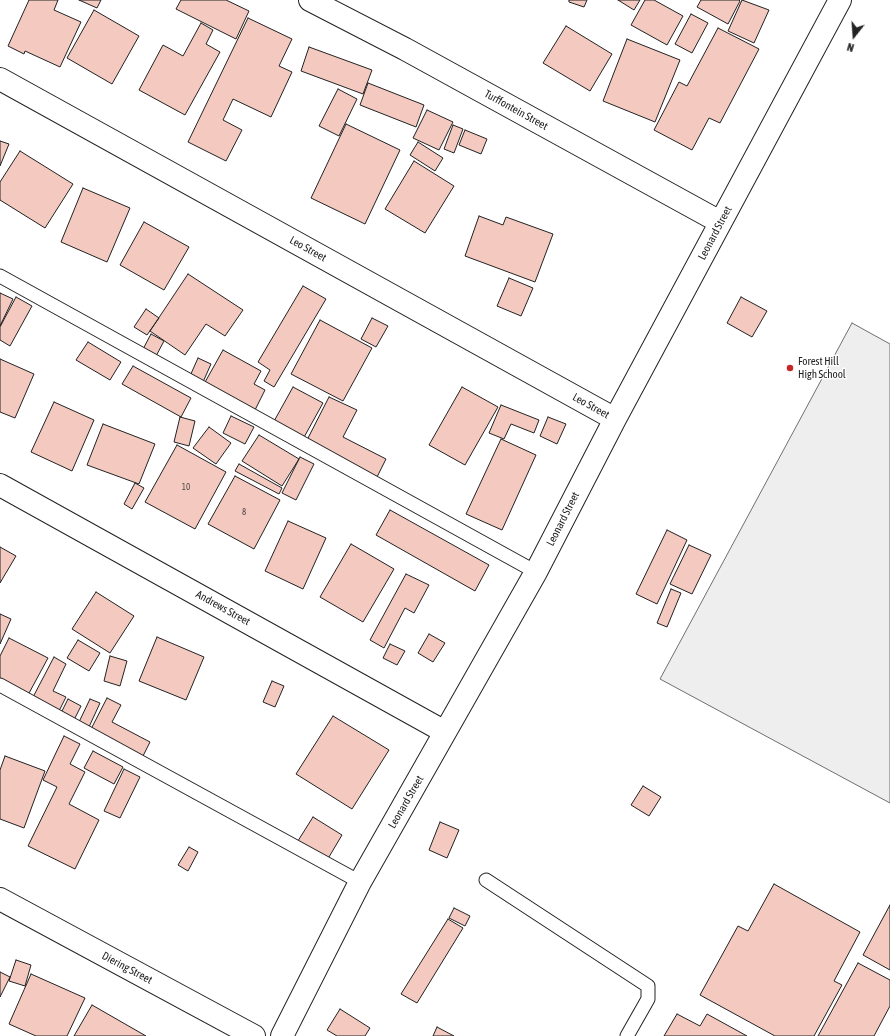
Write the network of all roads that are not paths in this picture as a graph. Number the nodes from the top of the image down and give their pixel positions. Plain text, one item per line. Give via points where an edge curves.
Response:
1 (310, 0) edge
2 (840, 0) edge
3 (0, 79) edge
4 (720, 222) junction
5 (0, 276) edge
6 (615, 419) junction
7 (0, 485) edge
8 (536, 572) junction
9 (0, 686) edge
10 (445, 732) junction
11 (486, 880) dead end
12 (360, 882) junction
13 (0, 900) edge
14 (254, 1036) edge
15 (282, 1036) edge
16 (627, 1036) edge

1 - 4 street, Turffontein Street
2 - 4 street, Leonard Street
3 - 6 street, Leo Street
4 - 6 street, Leonard Street
5 - 8 lane
6 - 8 street, Leonard Street
7 - 10 street, Andrews Street
8 - 10 street, Leonard Street
9 - 12 lane
10 - 12 street, Leonard Street
11 - 16 lane via 648,986 648,999
12 - 15 street, Leonard Street
13 - 14 street, Diering Street

